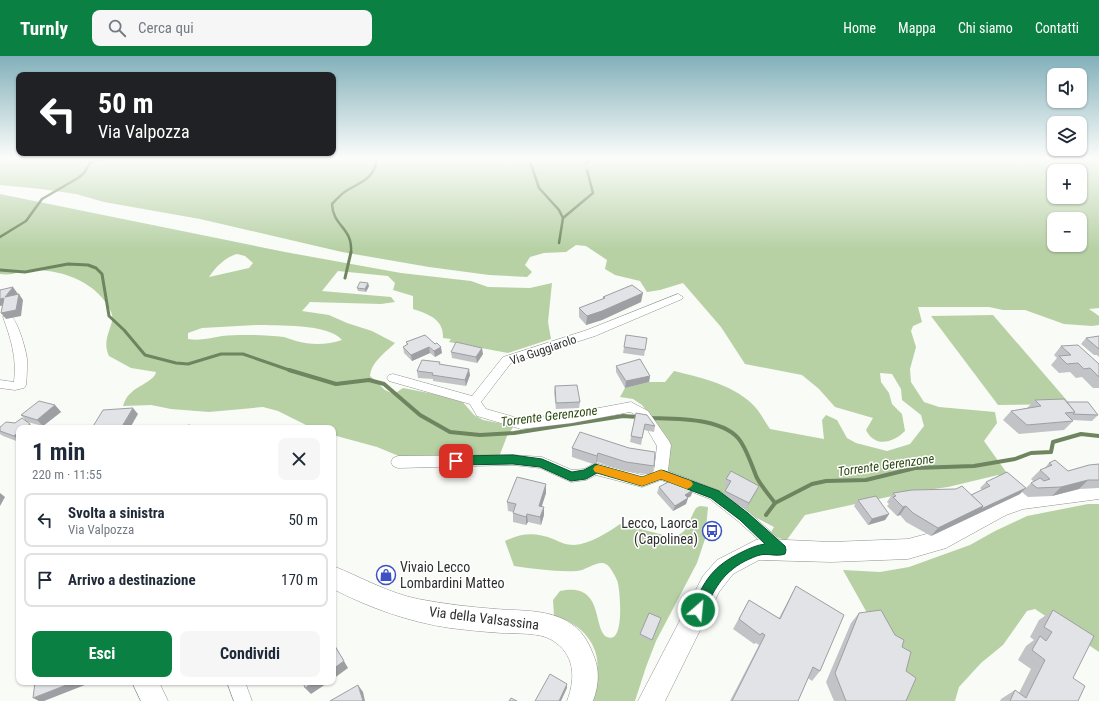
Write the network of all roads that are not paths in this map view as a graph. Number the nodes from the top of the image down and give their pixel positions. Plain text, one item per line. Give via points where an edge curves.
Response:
1 (678, 297) dead end
2 (8, 317) edge
3 (393, 378) dead end
4 (0, 384) edge
5 (475, 401) junction
6 (398, 462) dead end
7 (661, 474) junction
8 (1099, 490) edge
9 (781, 550) junction
10 (336, 578) edge
11 (147, 685) edge
12 (237, 685) edge
13 (155, 701) edge
14 (243, 701) edge
15 (580, 701) edge
16 (652, 701) edge

1 - 5 street, Via Guggiarolo via 591,333 507,360
2 - 4 street via 21,351 22,370 20,385
3 - 5 street
5 - 7 street via 481,414 521,424 631,407 644,414 664,445
6 - 7 street via 513,460 542,463 571,476 586,474 595,469 642,481
7 - 9 street via 715,495
8 - 9 main road via 1022,500 999,509 938,541 908,549 831,552
9 - 16 main road via 765,549 747,554 730,563 717,575
10 - 15 main road, Via della Valsassina via 382,599 413,609 539,625 559,630 574,644 584,661 585,688
11 - 13 main road
12 - 14 street

